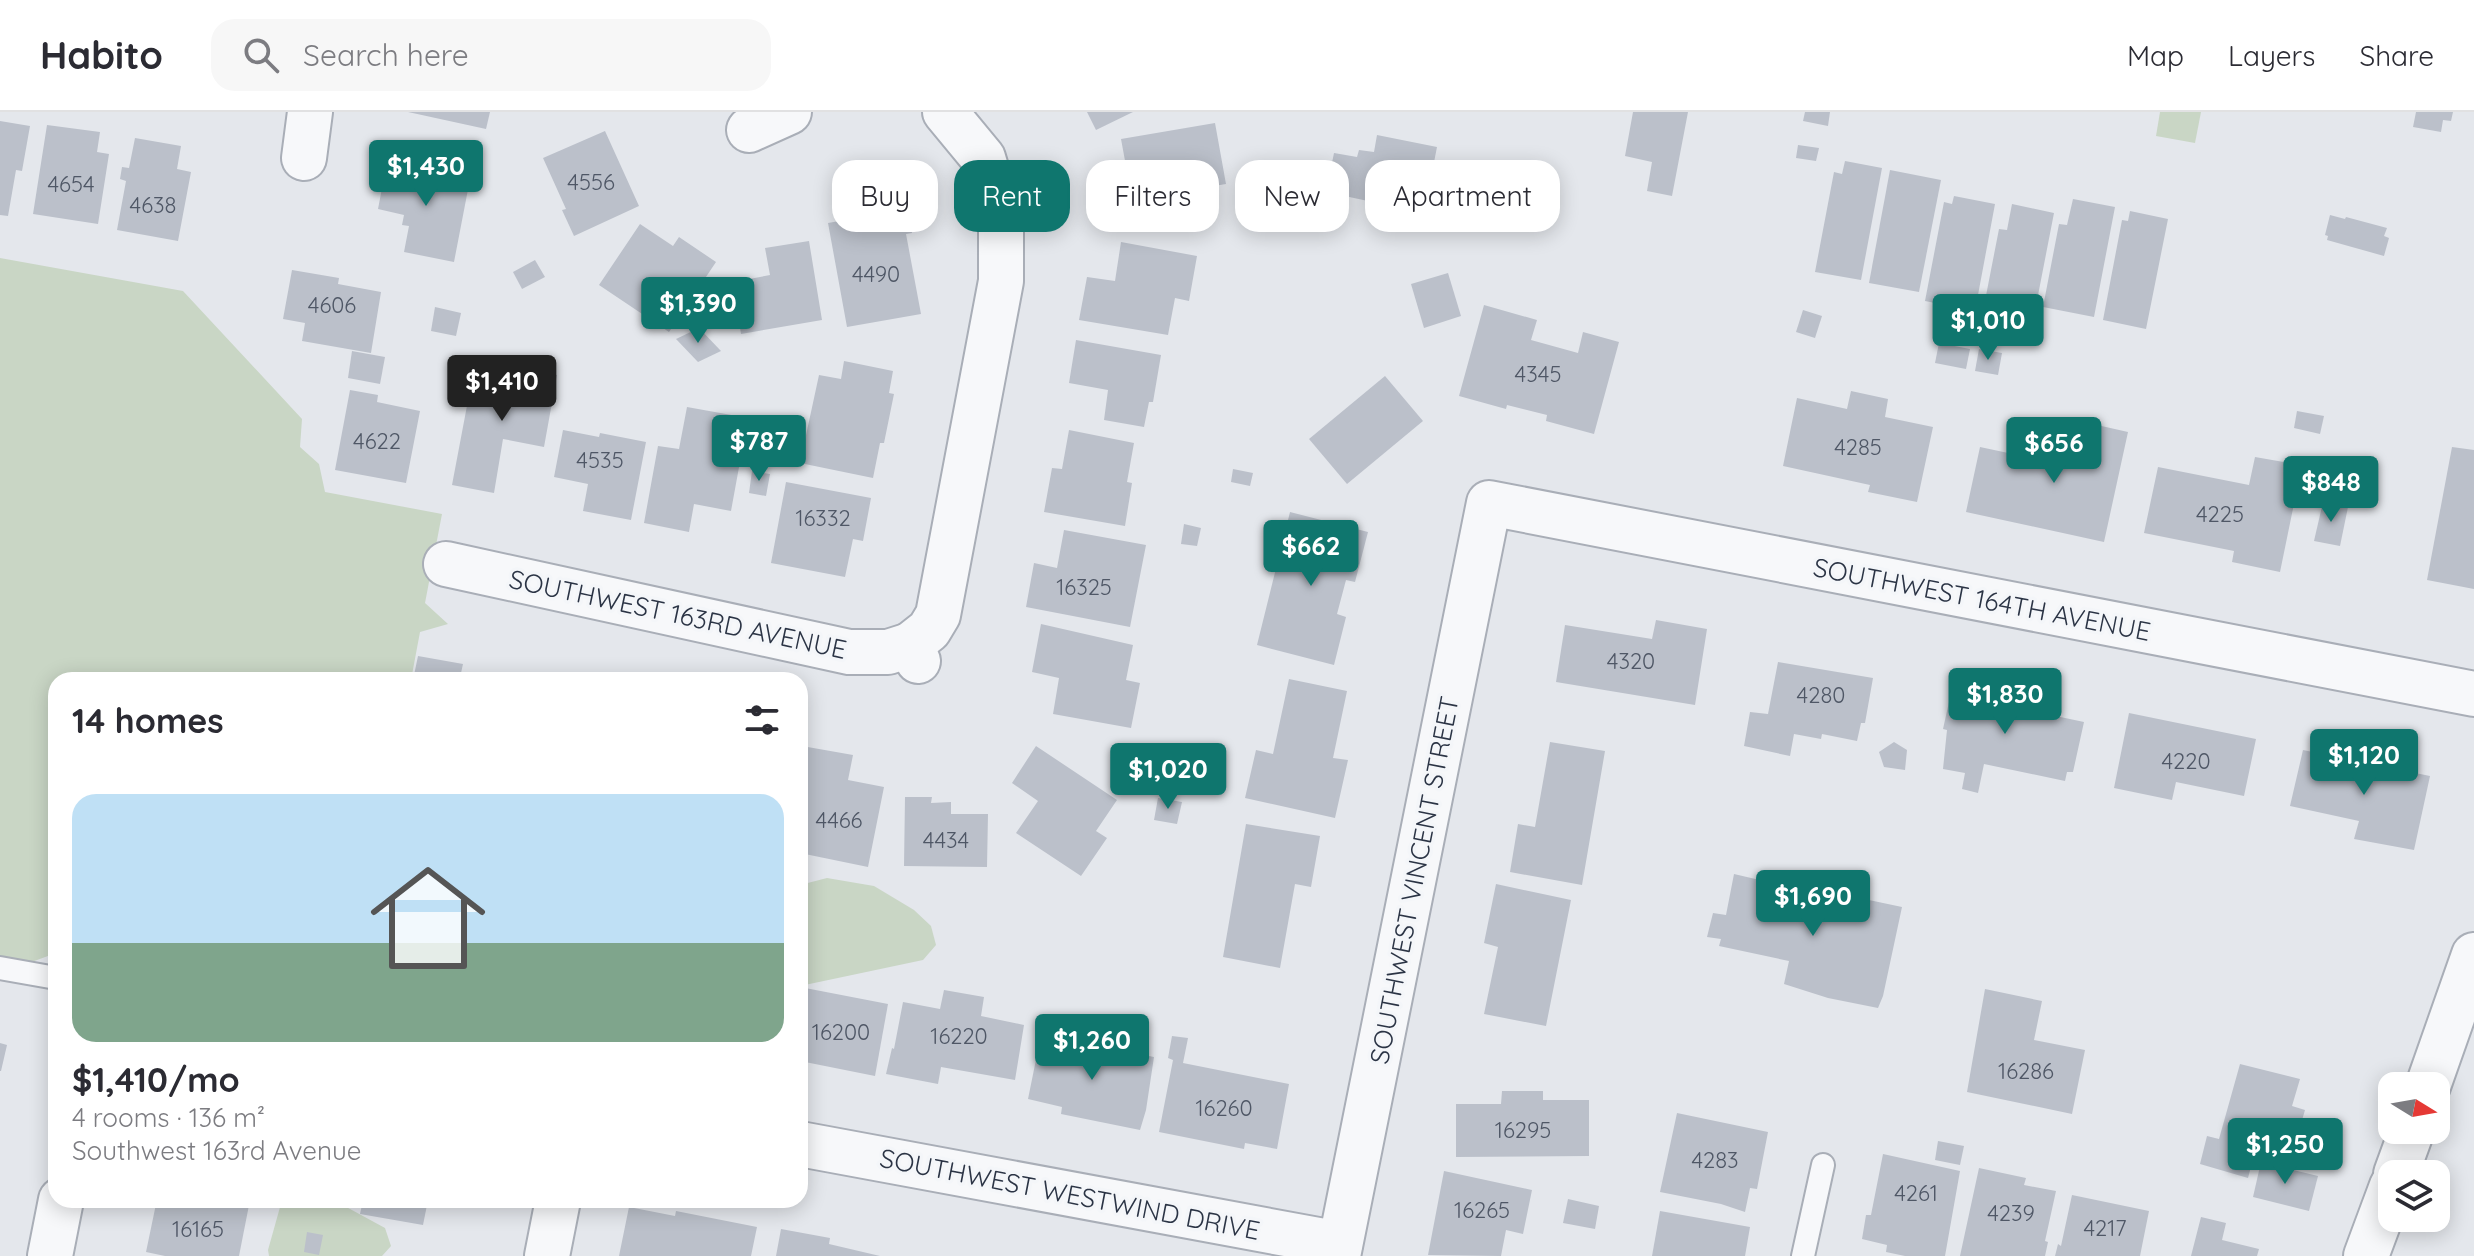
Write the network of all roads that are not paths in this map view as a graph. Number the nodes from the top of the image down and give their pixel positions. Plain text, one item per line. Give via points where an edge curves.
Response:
1 (310, 112) edge
2 (789, 112) edge
3 (945, 112) edge
4 (749, 130) dead end
5 (304, 158) dead end
6 (1489, 503) joint
7 (446, 564) dead end
8 (2474, 694) edge
9 (0, 968) edge
10 (2471, 975) edge
11 (48, 977) edge
12 (2433, 1072) edge
13 (808, 1146) edge
14 (1823, 1165) dead end
15 (59, 1208) edge
16 (556, 1208) edge
17 (2378, 1224) edge
18 (1339, 1250) edge
19 (50, 1256) edge
20 (547, 1256) edge
21 (1803, 1256) edge
22 (2366, 1256) edge

1 - 5 street
2 - 4 street
3 - 7 street, SOUTHWEST 163RD AVENUE via 983,158 1001,218 1001,281 938,615 914,653 849,652
6 - 8 street, SOUTHWEST 164TH AVENUE
6 - 18 street, SOUTHWEST VINCENT STREET
9 - 11 lane
10 - 12 street
13 - 18 street, SOUTHWEST WESTWIND DRIVE
14 - 21 lane
15 - 19 street
16 - 20 street
17 - 22 street

